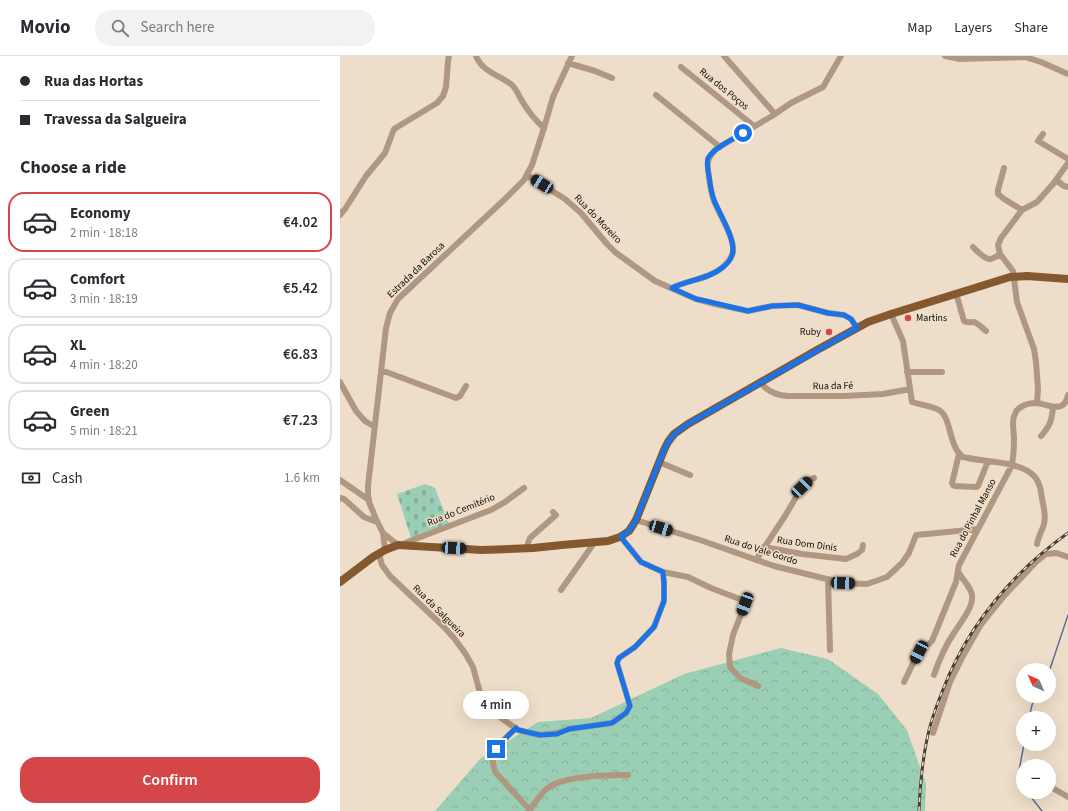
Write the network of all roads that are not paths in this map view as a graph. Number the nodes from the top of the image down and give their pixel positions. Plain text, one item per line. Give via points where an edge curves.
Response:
1 (450, 56) edge
2 (476, 56) edge
3 (572, 56) edge
4 (724, 56) edge
5 (841, 56) edge
6 (945, 56) edge
7 (1025, 57) edge
8 (568, 64) junction
9 (681, 67) dead end
10 (1068, 74) edge
11 (612, 78) dead end
12 (656, 95) dead end
13 (775, 114) junction
14 (754, 126) junction
15 (544, 128) junction
16 (1043, 134) dead end
17 (720, 147) junction
18 (1068, 160) edge
19 (1068, 163) edge
20 (1004, 168) dead end
21 (527, 175) junction
22 (1056, 180) junction
23 (1068, 187) edge
24 (1022, 210) junction
25 (340, 215) edge
26 (973, 247) dead end
27 (1000, 254) junction
28 (1014, 276) junction
29 (1068, 279) edge
30 (672, 288) junction
31 (956, 293) junction
32 (891, 314) junction
33 (857, 328) junction
34 (986, 331) dead end
35 (381, 370) junction
36 (907, 372) junction
37 (942, 372) dead end
38 (340, 382) edge
39 (761, 383) junction
40 (466, 386) dead end
41 (910, 389) junction
42 (1068, 395) edge
43 (1037, 403) junction
44 (1053, 407) junction
45 (375, 427) junction
46 (1041, 436) dead end
47 (959, 454) junction
48 (988, 461) junction
49 (659, 462) junction
50 (1012, 464) junction
51 (690, 475) dead end
52 (814, 478) dead end
53 (340, 480) edge
54 (524, 488) dead end
55 (340, 498) edge
56 (369, 500) junction
57 (553, 512) dead end
58 (636, 520) junction
59 (377, 522) junction
60 (978, 529) junction
61 (383, 533) junction
62 (621, 536) junction
63 (592, 542) junction
64 (1037, 544) dead end
65 (400, 545) junction
66 (863, 545) dead end
67 (764, 547) junction
68 (532, 548) junction
69 (382, 552) junction
70 (1068, 558) edge
71 (756, 560) junction
72 (958, 571) junction
73 (663, 572) junction
74 (828, 579) junction
75 (340, 582) edge
76 (560, 590) dead end
77 (830, 650) dead end
78 (934, 675) dead end
79 (904, 682) dead end
80 (758, 686) dead end
81 (516, 728) junction
82 (933, 733) dead end
83 (628, 775) dead end
84 (1056, 790) edge
85 (1068, 797) edge
86 (529, 811) edge

1 - 25 street via 443,96 437,103 394,129 384,153
2 - 15 street via 485,68 514,88 532,116
3 - 8 street, Estrada da Barosa
4 - 13 street
5 - 13 street via 823,87
6 - 7 street via 967,59
7 - 10 street
8 - 11 street
8 - 15 street, Estrada da Barosa via 553,97
9 - 14 street, Rua dos Poços
12 - 17 street
13 - 14 street
14 - 17 street
15 - 21 street, Estrada da Barosa
16 - 18 street via 1038,141
17 - 30 street via 709,157 707,163 714,199 732,241 733,253 724,267
19 - 22 street
20 - 24 street via 998,194
21 - 30 street, Rua do Moreiro via 565,199 581,213 615,252 655,280
21 - 35 street, Estrada da Barosa via 505,199 394,303 387,322
22 - 23 street
22 - 24 street via 1037,202
24 - 27 street via 1001,238 998,245
26 - 27 street via 988,259
27 - 28 street
28 - 29 main road
28 - 31 main road
28 - 43 street via 1017,302 1034,349
30 - 33 street, Rua do Moreiro via 715,304 748,311 772,306 798,305 844,315 851,319
31 - 32 main road
31 - 34 street via 964,321 977,323
32 - 33 main road
32 - 36 street via 903,341
33 - 39 main road
35 - 40 street via 456,398
35 - 45 street, Estrada da Barosa
36 - 37 street
36 - 41 street
38 - 45 street via 356,411
39 - 41 street, Rua da Fé via 780,396 883,394
39 - 49 main road via 678,431 670,439
41 - 47 street via 912,402 939,410 945,416
42 - 44 street via 1064,403
43 - 44 street
43 - 50 street, Rua do Pinhal Manso via 1023,406 1015,414
44 - 46 street via 1048,428
45 - 56 street, Estrada da Barosa via 368,486
47 - 48 street
47 - 48 street via 952,483 955,486 978,486
48 - 50 street
49 - 51 street
49 - 58 main road
50 - 60 street, Rua do Pinhal Manso
50 - 64 street via 1030,472 1037,480 1041,492 1044,524
52 - 67 street via 802,487
53 - 56 street
54 - 65 street, Rua do Cemitério via 491,510
55 - 59 street via 364,517
56 - 59 street, Estrada da Barosa
57 - 68 street via 556,515 530,538 528,543
58 - 62 main road via 629,531
58 - 71 street, Rua do Vale Gordo
59 - 61 street, Estrada da Barosa
60 - 72 street, Rua do Pinhal Manso
60 - 74 street, Rua do Vale Gordo via 916,534 902,563 887,577 867,584 843,583
61 - 65 street, Estrada da Barosa
61 - 69 street, Estrada da Barosa
62 - 63 main road via 612,540
62 - 73 street via 641,562
63 - 68 main road
63 - 76 street via 592,546
65 - 68 main road via 482,550
65 - 69 main road
66 - 67 street, Rua Dom Dinis via 862,550 846,559
67 - 71 street
69 - 75 main road
69 - 81 street, Rua da Salgueira via 382,565 390,576 443,626 465,653 490,710
70 - 82 street via 1056,553 1046,554 1004,596 980,626 950,682
71 - 74 street, Rua do Vale Gordo
72 - 78 street via 968,584 972,600
72 - 79 street, Rua do Pinhal Manso via 932,641 921,647
73 - 80 street via 688,577 742,600 745,604 733,635 729,654 730,667 740,678
73 - 81 street, Rua da Salgueira via 664,601 654,627 635,647 619,658 617,663 630,706 626,713 612,723 569,729 557,734 540,735
74 - 77 street
81 - 86 street via 496,749 492,761 496,773
83 - 86 street via 557,783 541,794
84 - 85 street

